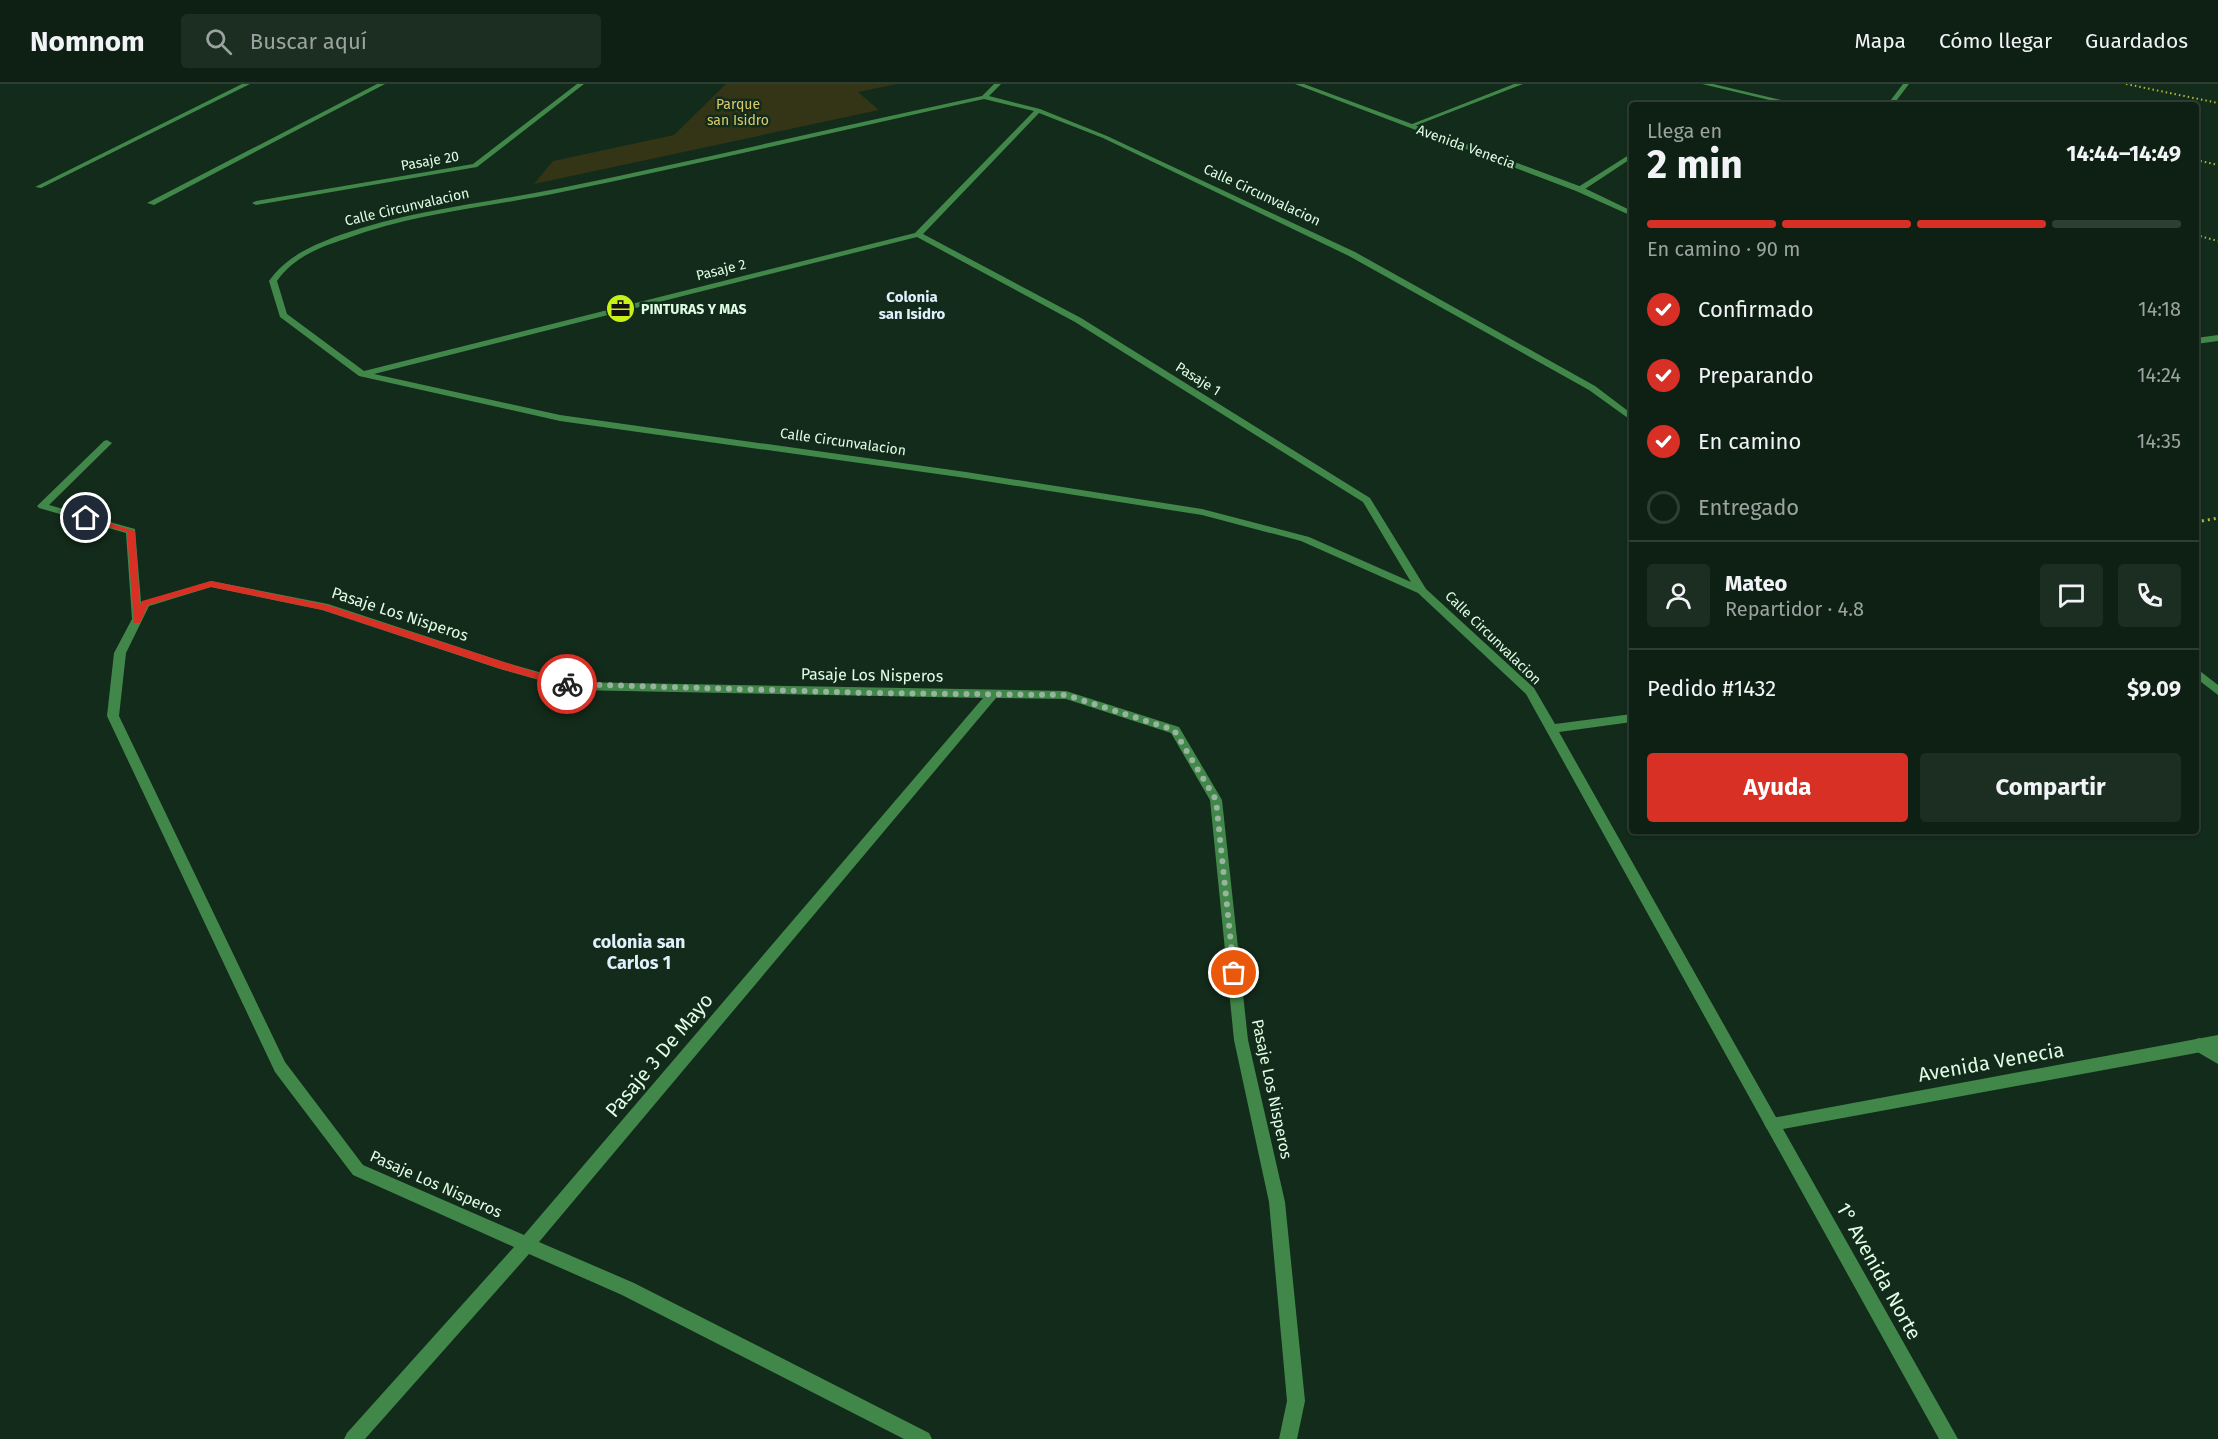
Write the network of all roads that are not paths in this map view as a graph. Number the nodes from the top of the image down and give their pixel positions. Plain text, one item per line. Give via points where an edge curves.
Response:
1 (247, 84) edge
2 (382, 84) edge
3 (582, 84) edge
4 (998, 84) edge
5 (1298, 84) edge
6 (1520, 84) edge
7 (1705, 84) edge
8 (1906, 84) edge
9 (984, 98) junction
10 (1786, 102) edge
11 (1892, 102) edge
12 (1038, 110) junction
13 (1410, 126) junction
14 (1629, 156) edge
15 (39, 187) dead end
16 (1579, 189) junction
17 (151, 203) dead end
18 (256, 203) dead end
19 (1629, 213) edge
20 (918, 235) junction
21 (2218, 338) edge
22 (2199, 341) edge
23 (362, 374) junction
24 (1629, 415) edge
25 (107, 443) dead end
26 (1422, 591) junction
27 (137, 620) junction
28 (2199, 675) edge
29 (2218, 692) edge
30 (992, 695) junction
31 (1629, 718) edge
32 (1552, 729) junction
33 (2218, 1042) edge
34 (2199, 1045) junction
35 (2218, 1057) edge
36 (1772, 1124) junction
37 (527, 1244) junction
38 (353, 1439) edge
39 (923, 1439) edge
40 (1288, 1439) edge
41 (1949, 1439) edge

1 - 15 street
2 - 17 street
3 - 18 street, Pasaje 20 via 475,166
4 - 9 street
5 - 13 street, Avenida Venecia
6 - 13 street
7 - 10 street
8 - 11 street
9 - 12 street, Calle Circunvalacion
9 - 23 street, Calle Circunvalacion via 407,220 313,248 285,263 273,281 283,315
12 - 20 street
12 - 24 street, Calle Circunvalacion via 1105,137 1352,254 1592,388
13 - 16 street, Avenida Venecia
14 - 16 street
16 - 19 street, Avenida Venecia
20 - 23 street, Pasaje 2
20 - 26 street, Pasaje 1 via 1078,320 1367,500
21 - 22 street
23 - 26 street, Calle Circunvalacion via 560,418 1202,512 1305,539
25 - 27 street via 42,506 130,531
26 - 32 street, Calle Circunvalacion via 1530,691
27 - 30 street, Pasaje Los Nisperos via 145,603 211,584 324,607 574,686
27 - 37 street, Pasaje Los Nisperos via 120,653 113,716 280,1067 358,1170
28 - 29 street
30 - 37 street, Pasaje 3 De Mayo
30 - 40 street, Pasaje Los Nisperos via 1066,695 1174,730 1216,800 1241,1040 1277,1202 1296,1401
31 - 32 street
32 - 36 street, Calle Circunvalacion
33 - 34 street, Avenida Venecia
34 - 35 street
34 - 36 street, Avenida Venecia
36 - 41 street, 1° Avenida Norte
37 - 38 street, Pasaje 3 De Mayo
37 - 39 street, Pasaje Los Nisperos via 628,1289

